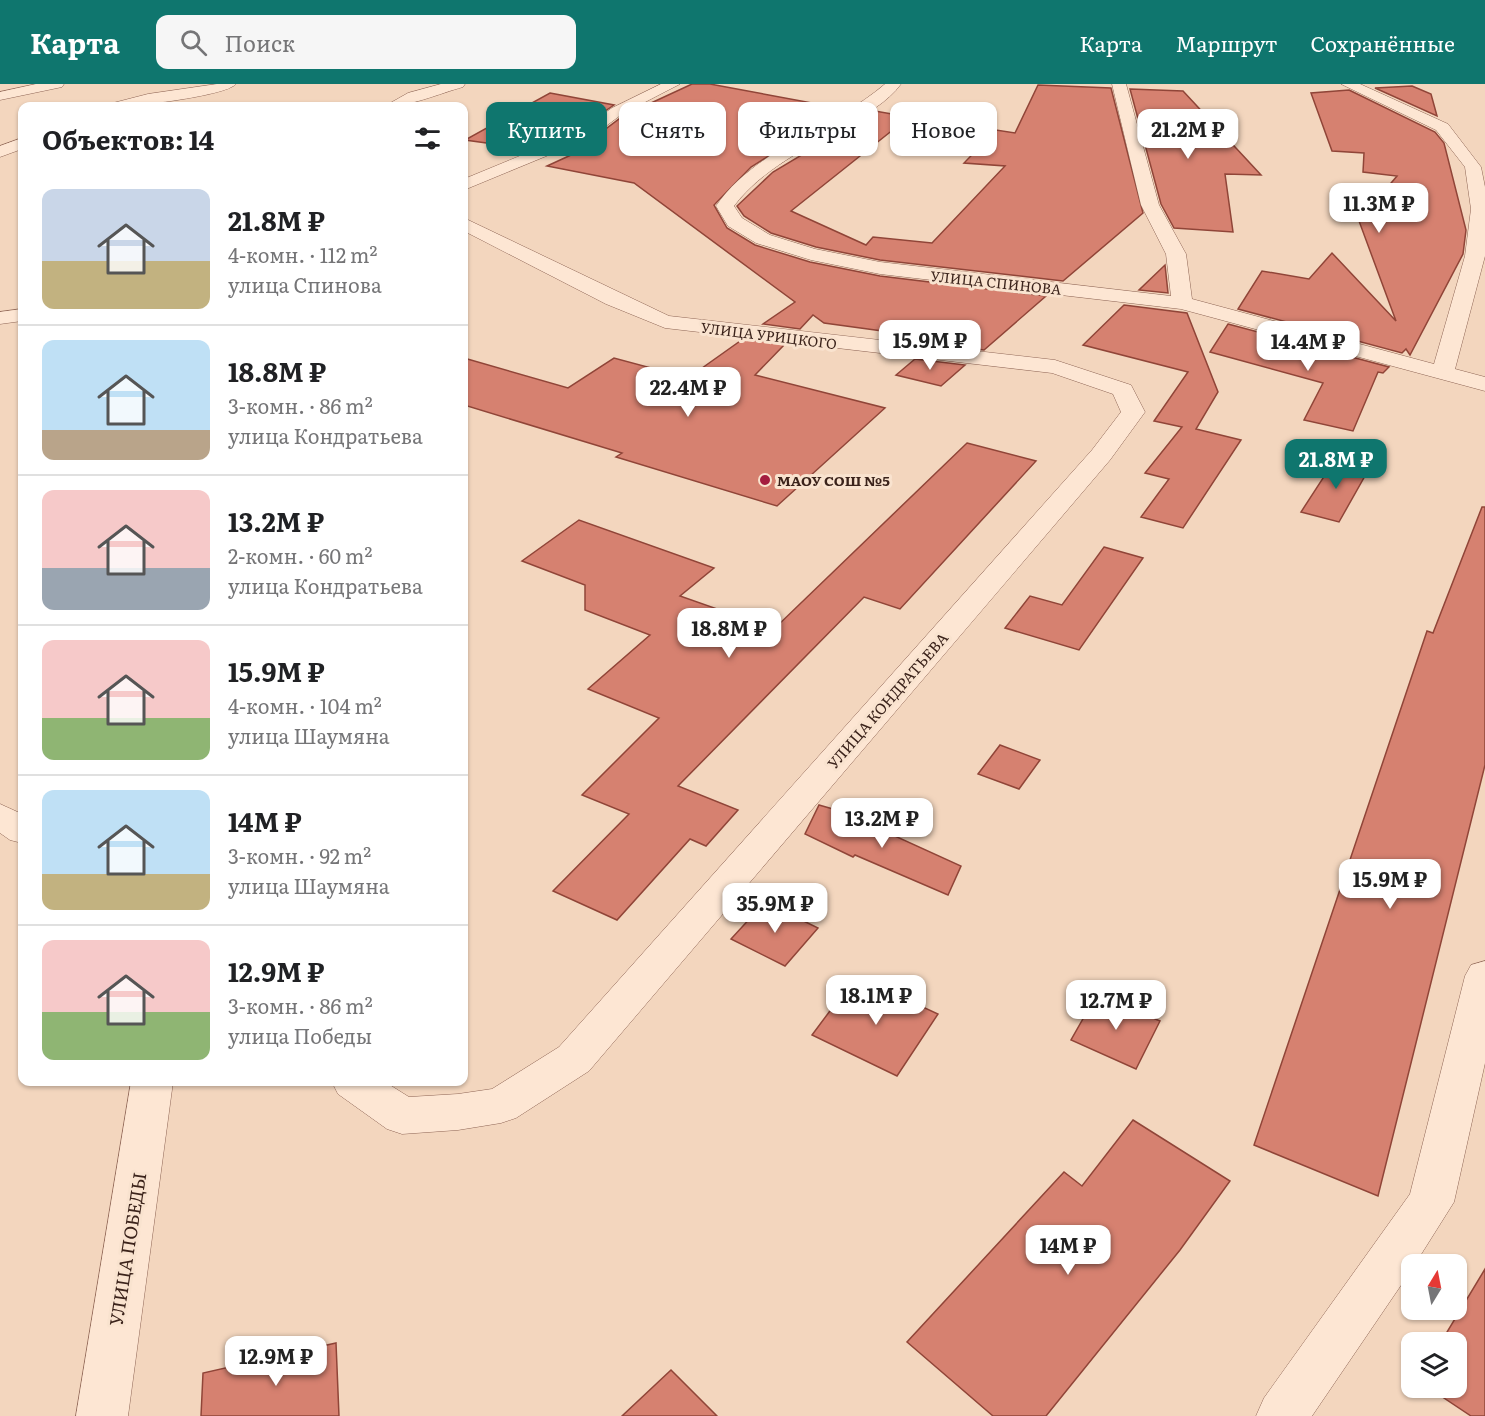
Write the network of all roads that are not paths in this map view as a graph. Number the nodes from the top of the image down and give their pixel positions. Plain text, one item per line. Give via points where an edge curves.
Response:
1 (57, 84) edge
2 (229, 84) edge
3 (459, 84) edge
4 (673, 84) edge
5 (894, 84) edge
6 (1119, 84) edge
7 (1348, 84) edge
8 (0, 96) edge
9 (133, 102) edge
10 (401, 102) edge
11 (18, 145) edge
12 (0, 152) edge
13 (468, 183) edge
14 (468, 226) edge
15 (1182, 303) junction
16 (18, 316) edge
17 (0, 318) edge
18 (1443, 373) junction
19 (1485, 384) edge
20 (1101, 455) joint
21 (0, 816) edge
22 (18, 828) edge
23 (1485, 976) edge
24 (151, 1086) edge
25 (359, 1086) edge
26 (102, 1416) edge
27 (1282, 1416) edge

1 - 8 street
2 - 9 street
3 - 10 street
4 - 13 street via 617,111 584,135
5 - 15 street, УЛИЦА СПИНОВА via 864,108 733,191 725,206 735,222 763,238 801,251 880,268
6 - 15 street via 1150,205 1176,254
7 - 18 street via 1442,127 1473,167 1480,209 1475,256
11 - 12 street
14 - 20 street, УЛИЦА УРИЦКОГО via 614,302 665,322 1055,368 1118,388 1123,390 1133,412
15 - 18 street, УЛИЦА СПИНОВА
16 - 17 street
18 - 19 street, УЛИЦА СПИНОВА
20 - 25 street, УЛИЦА КОНДРАТЬЕВА via 574,1059 501,1105 458,1112 402,1116
21 - 22 street
23 - 27 street via 1431,1202
24 - 26 street, УЛИЦА ПОБЕДЫ

